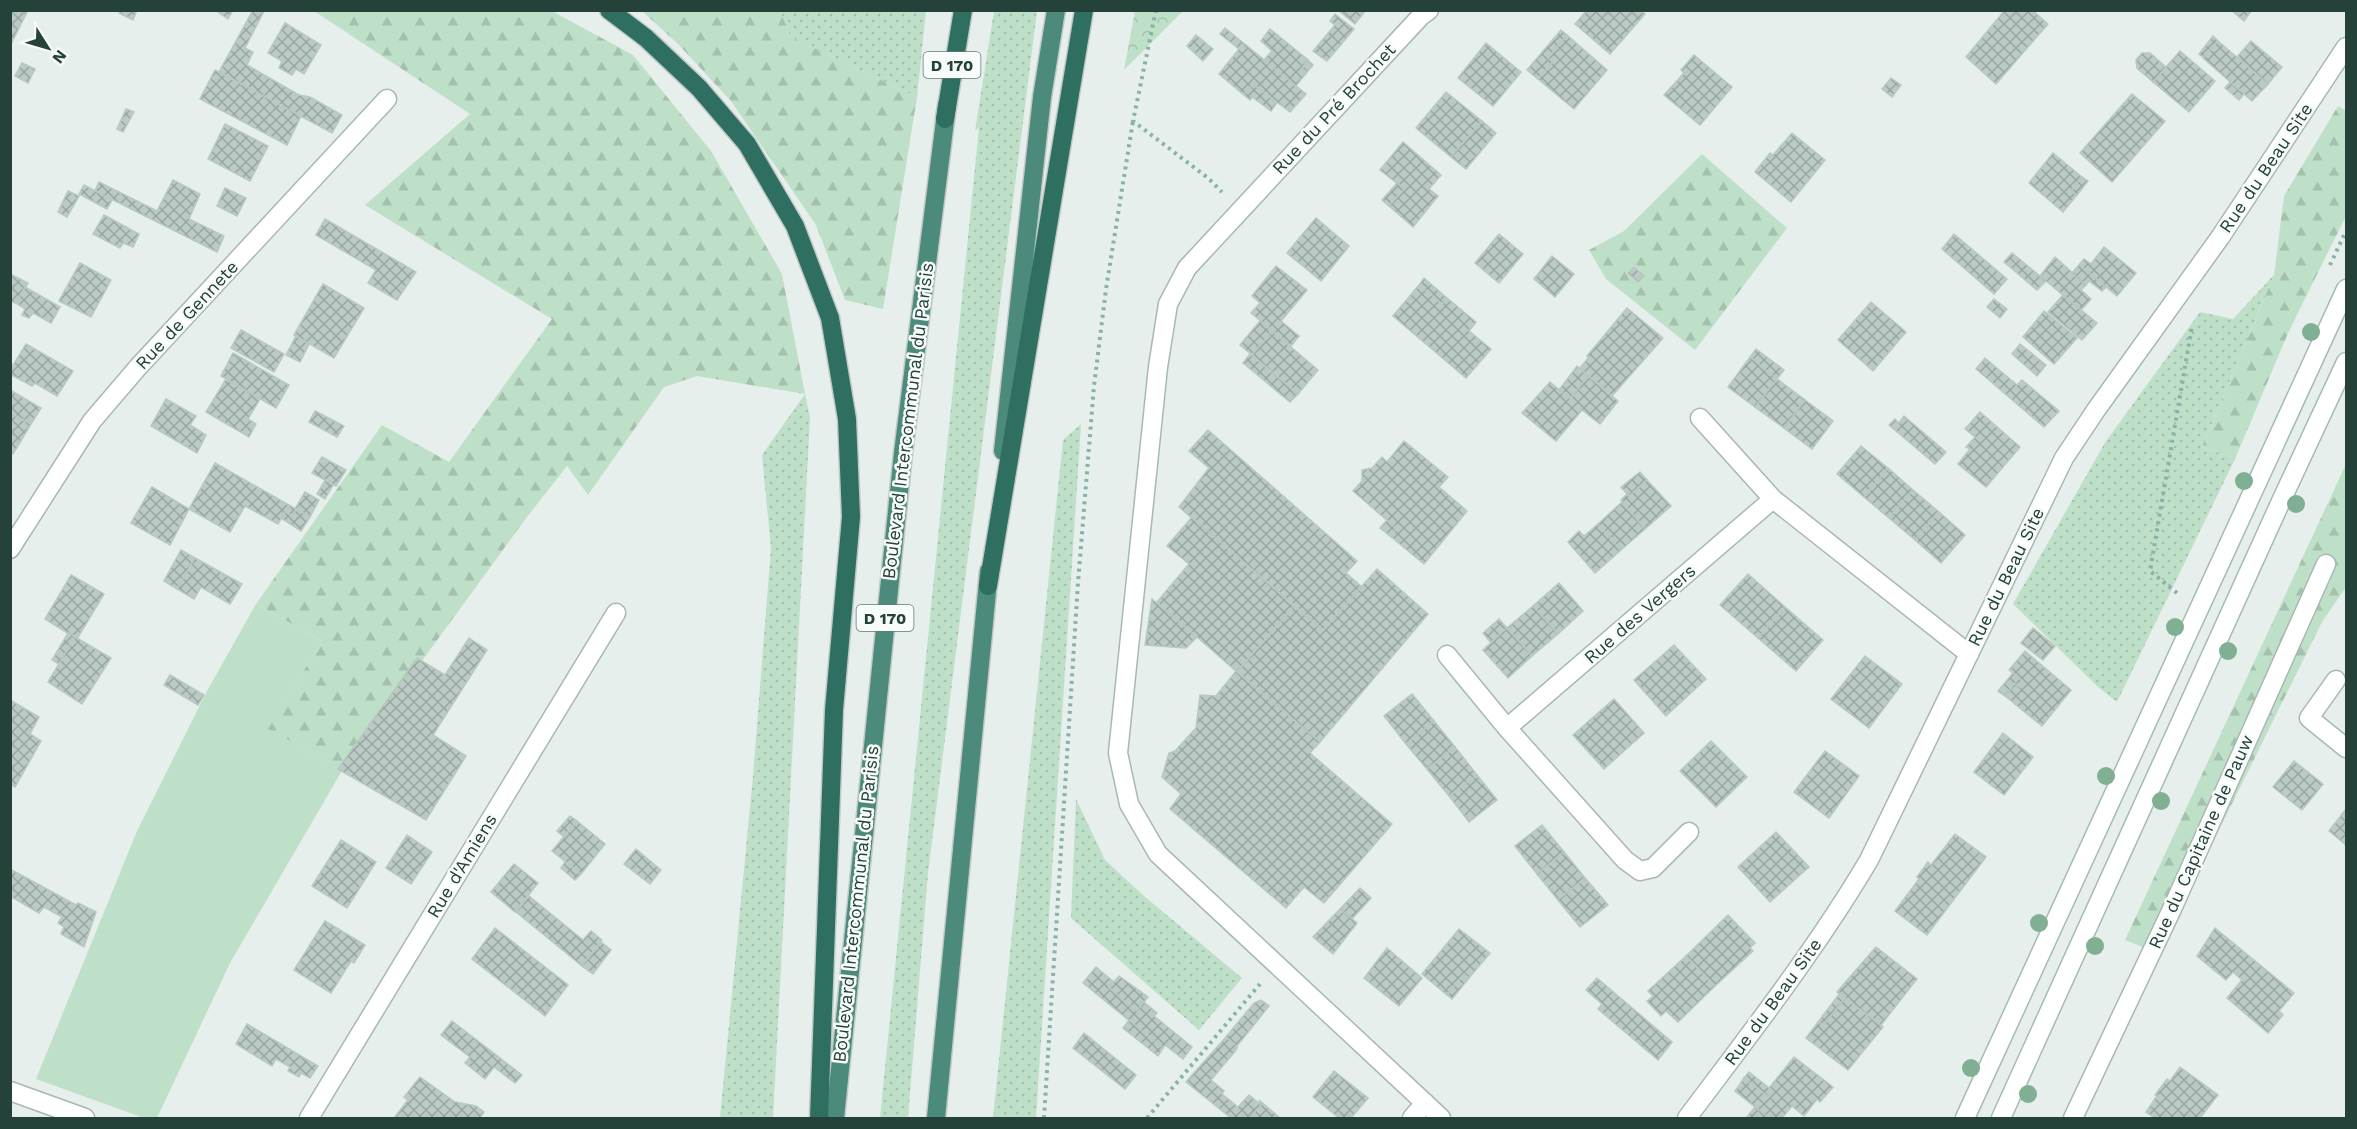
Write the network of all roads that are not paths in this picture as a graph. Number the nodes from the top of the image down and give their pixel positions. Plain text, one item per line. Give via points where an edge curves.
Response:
1 (609, 10) edge
2 (961, 10) edge
3 (1056, 10) edge
4 (1084, 10) edge
5 (1430, 10) edge
6 (2346, 46) edge
7 (387, 99) dead end
8 (2346, 289) edge
9 (2346, 362) edge
10 (1700, 418) dead end
11 (1773, 499) junction
12 (10, 549) edge
13 (2326, 564) dead end
14 (988, 586) junction
15 (616, 613) dead end
16 (1969, 654) junction
17 (1447, 655) dead end
18 (2336, 680) dead end
19 (1508, 728) junction
20 (2346, 748) edge
21 (1689, 832) dead end
22 (10, 1091) edge
23 (1425, 1103) junction
24 (85, 1119) edge
25 (309, 1119) edge
26 (819, 1119) edge
27 (835, 1119) edge
28 (936, 1119) edge
29 (1412, 1119) edge
30 (1441, 1119) edge
31 (1687, 1119) edge
32 (1965, 1119) edge
33 (2001, 1119) edge
34 (2073, 1119) edge

1 - 26 highway via 646,38 699,88 747,144 795,226 830,318 847,419 851,518 834,710
2 - 27 highway, Boulevard Intercommunal du Parisis / D 170 via 903,453
3 - 14 highway via 1042,97
4 - 14 highway
5 - 23 street, Rue du Pré Brochet via 1187,268 1168,304 1118,753 1129,804 1158,854
6 - 16 street, Rue du Beau Site via 2064,458
7 - 12 street, Rue de Gennete via 92,421
8 - 32 street
9 - 33 street
10 - 11 street
11 - 16 street
11 - 19 street, Rue des Vergers
13 - 34 street, Rue du Capitaine de Pauw
14 - 28 highway
15 - 25 street, Rue d'Amiens
16 - 31 street, Rue du Beau Site via 1869,860 1838,913
17 - 19 street
18 - 20 street via 2308,718
19 - 21 street via 1625,860 1640,871 1653,868
22 - 24 street
23 - 29 street
23 - 30 street, Rue du Pré Brochet

